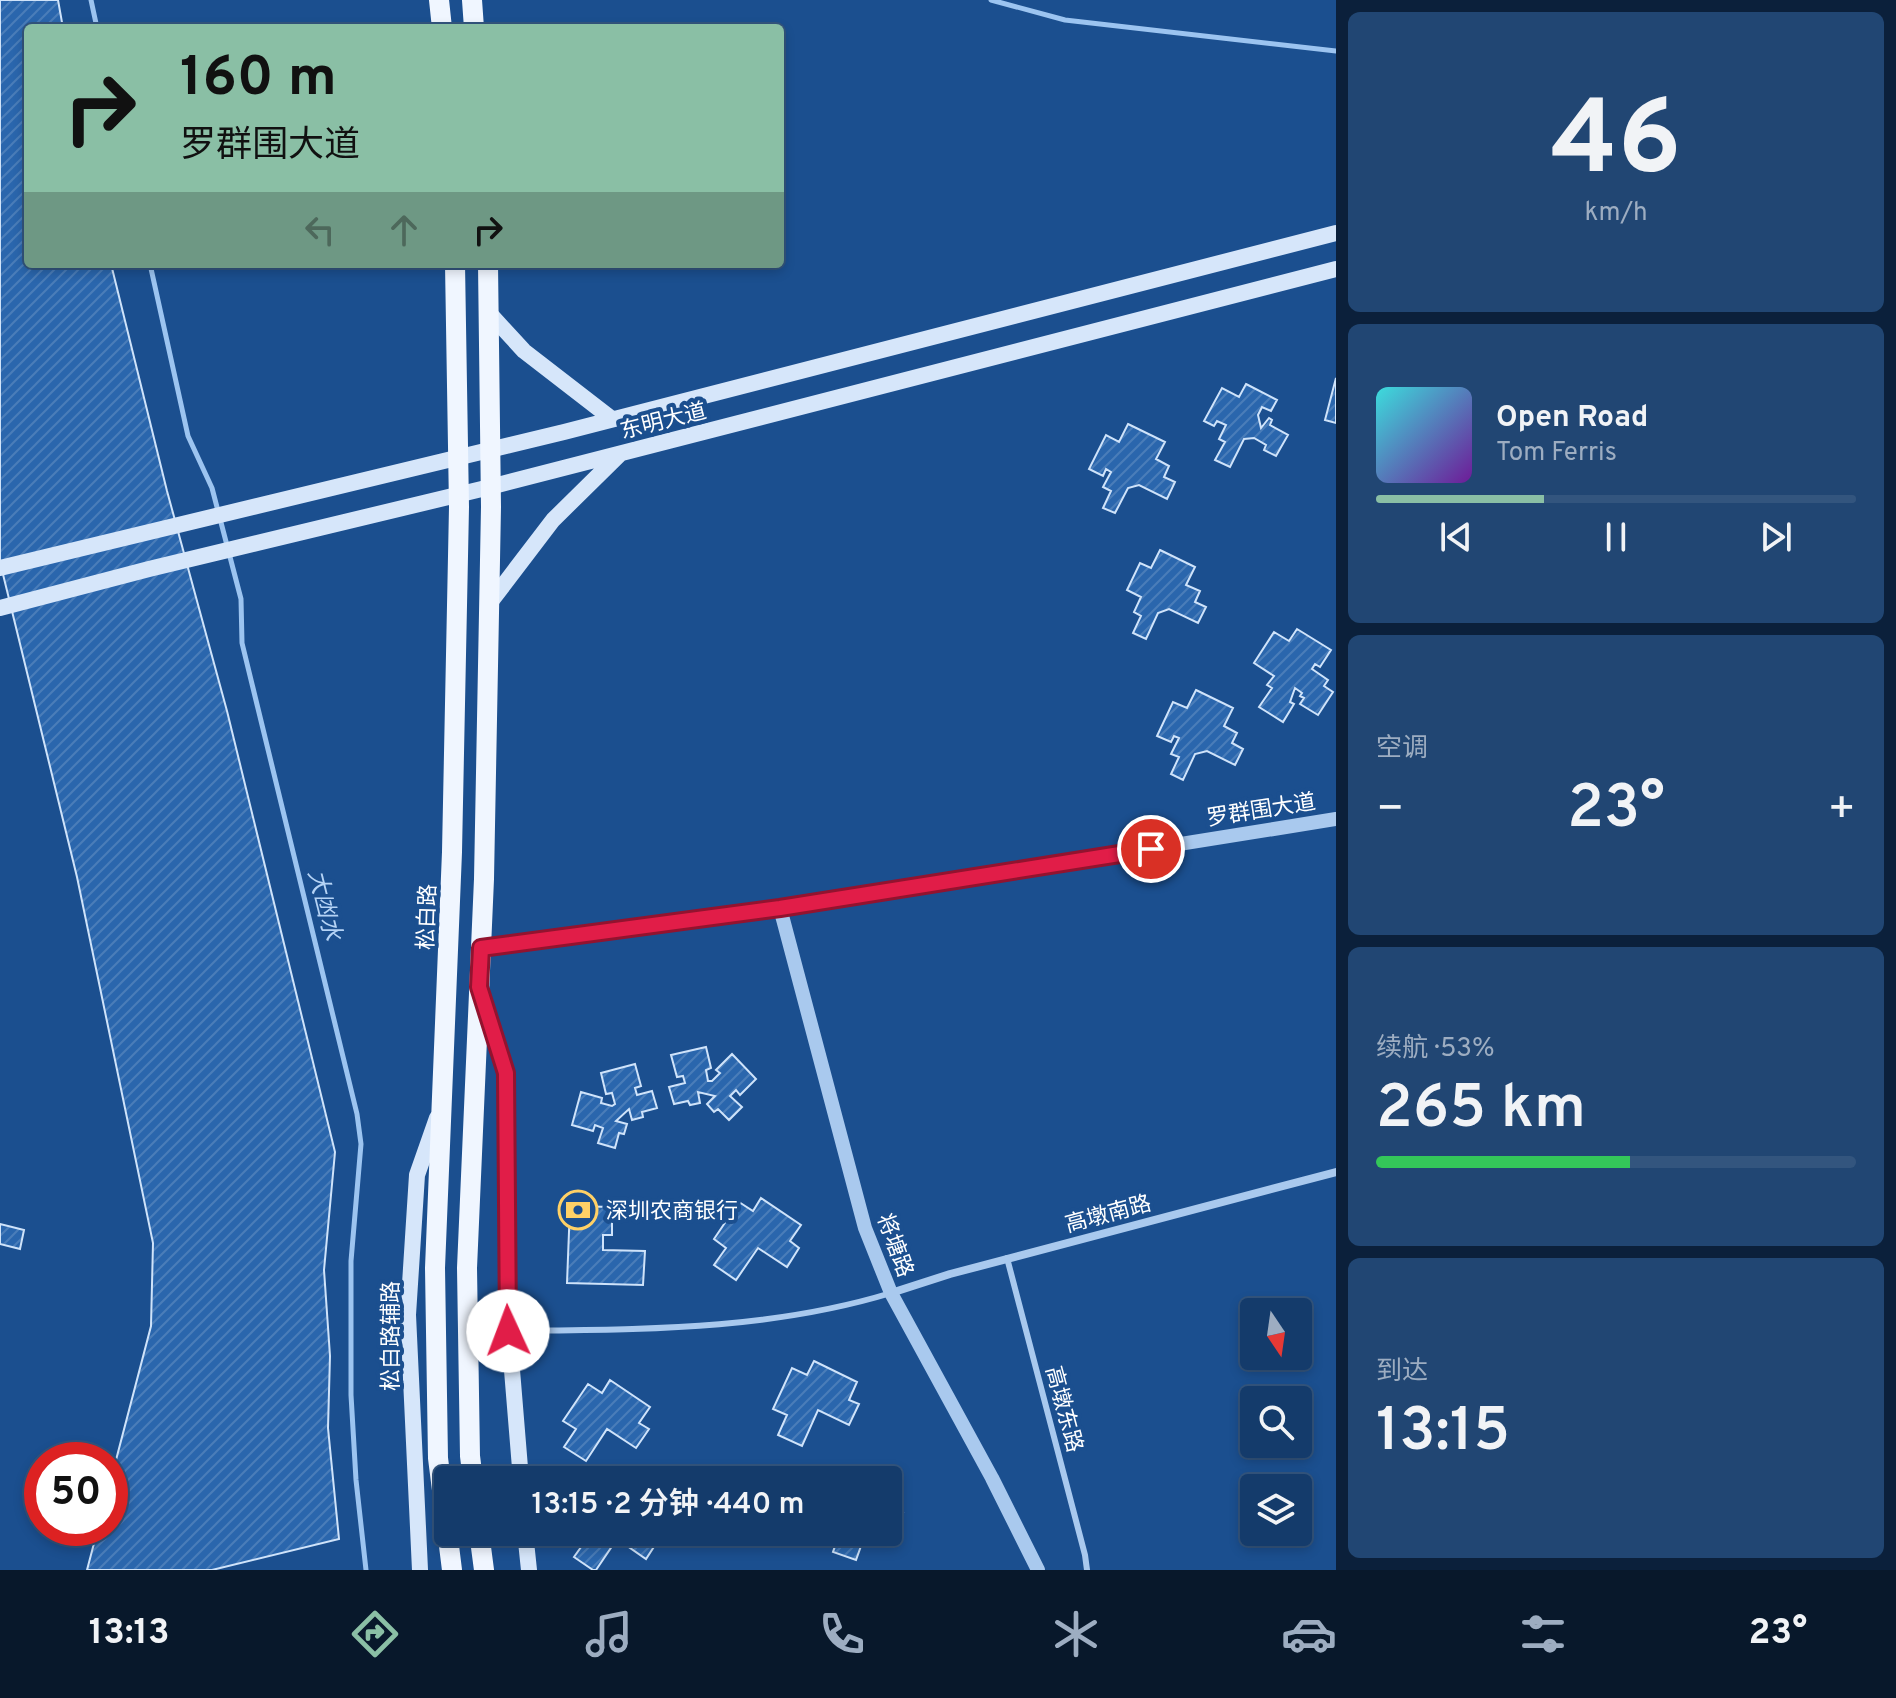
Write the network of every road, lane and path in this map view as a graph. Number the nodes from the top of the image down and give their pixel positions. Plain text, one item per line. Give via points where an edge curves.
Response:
1 (439, 0) edge
2 (472, 0) edge
3 (442, 24) edge
4 (474, 24) edge
5 (1336, 233) edge
6 (455, 268) edge
7 (488, 268) edge
8 (1336, 269) edge
9 (490, 314) junction
10 (612, 419) junction
11 (490, 449) junction
12 (621, 453) junction
13 (458, 456) junction
14 (490, 487) junction
15 (458, 495) junction
16 (0, 568) edge
17 (489, 604) junction
18 (0, 608) edge
19 (1336, 819) edge
20 (780, 908) junction
21 (481, 948) junction
22 (479, 987) junction
23 (442, 1105) junction
24 (1336, 1172) edge
25 (1007, 1258) junction
26 (891, 1293) junction
27 (508, 1331) junction
28 (471, 1466) edge
29 (520, 1466) edge
30 (481, 1546) edge
31 (526, 1546) edge
32 (420, 1570) edge
33 (452, 1570) edge
34 (484, 1570) edge
35 (529, 1570) edge
36 (1038, 1570) edge
37 (1087, 1570) edge

1 - 3 main road
2 - 4 main road
5 - 10 main road, 东明大道
6 - 13 main road, 松白路
7 - 9 main road
8 - 12 main road, 东明大道
9 - 10 main road via 524,351
9 - 11 main road
10 - 11 main road, 东明大道
11 - 13 main road, 东明大道
11 - 14 main road
12 - 14 main road, 东明大道
12 - 17 main road via 553,520
13 - 15 main road, 松白路
13 - 16 main road, 东明大道
14 - 15 main road, 东明大道
14 - 17 main road
15 - 18 main road, 东明大道
15 - 23 main road, 松白路 via 452,878
17 - 21 main road
19 - 20 street, 罗群围大道
20 - 21 street, 罗群围大道
20 - 26 street, 将塘路 via 865,1228
21 - 22 main road
22 - 27 main road via 506,1073
22 - 28 main road via 467,1268
23 - 32 main road, 松白路辅路 via 417,1175 408,1315
23 - 33 main road, 松白路 via 435,1268 438,1442
24 - 25 street, 高墩南路
25 - 26 street, 高墩南路
25 - 37 lane, 高墩东路
26 - 27 lane via 791,1317 688,1328
26 - 36 street, 将塘路
27 - 29 main road
30 - 34 main road
31 - 35 main road

